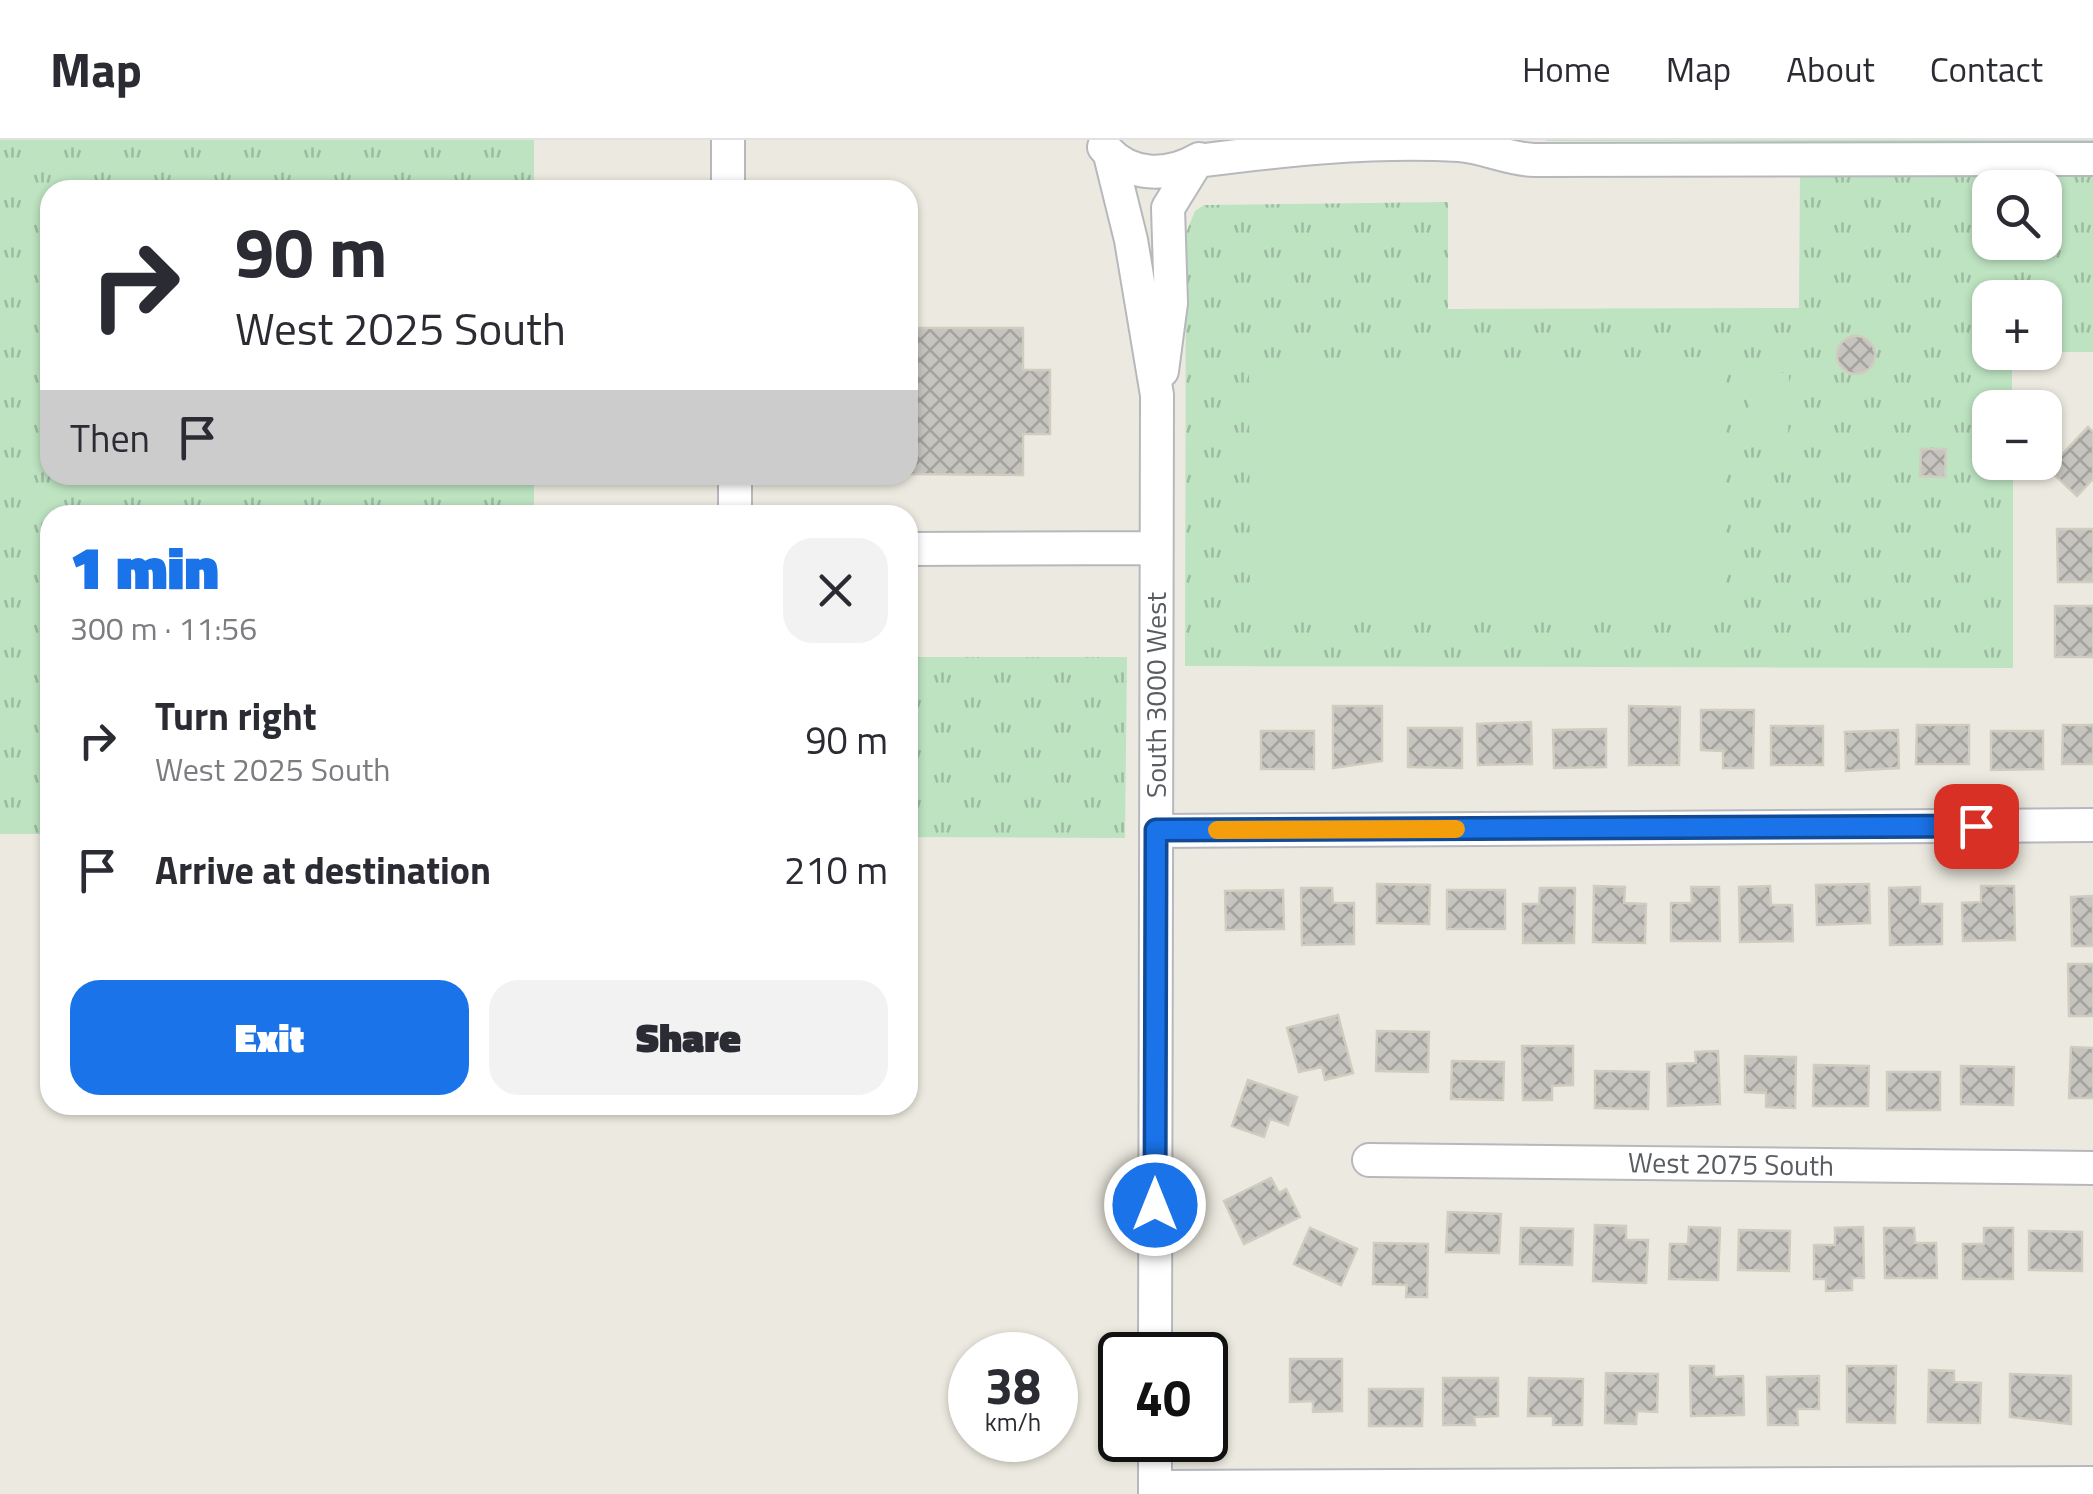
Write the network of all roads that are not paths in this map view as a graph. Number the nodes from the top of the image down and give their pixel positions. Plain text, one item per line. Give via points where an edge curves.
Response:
1 (728, 140) edge
2 (1337, 142) edge
3 (1104, 148) edge
4 (1206, 150) edge
5 (1512, 150) edge
6 (2093, 160) edge
7 (728, 180) edge
8 (1157, 395) junction
9 (918, 548) edge
10 (1156, 548) junction
11 (2093, 826) edge
12 (1156, 830) junction
13 (1369, 1160) dead end
14 (2093, 1168) edge
15 (1155, 1332) edge
16 (1155, 1462) edge
17 (2093, 1483) edge
18 (1155, 1490) edge

1 - 7 street
2 - 4 street
2 - 5 street
3 - 4 street via 1130,168 1152,172 1176,170
3 - 8 street, South 3000 West via 1134,256
4 - 8 street, South 3000 West via 1168,208 1170,303
5 - 6 street
8 - 10 street, South 3000 West
9 - 10 street
10 - 12 street, South 3000 West
11 - 12 street
12 - 15 street, South 3000 West
13 - 14 street, West 2075 South
16 - 18 street
17 - 18 street

